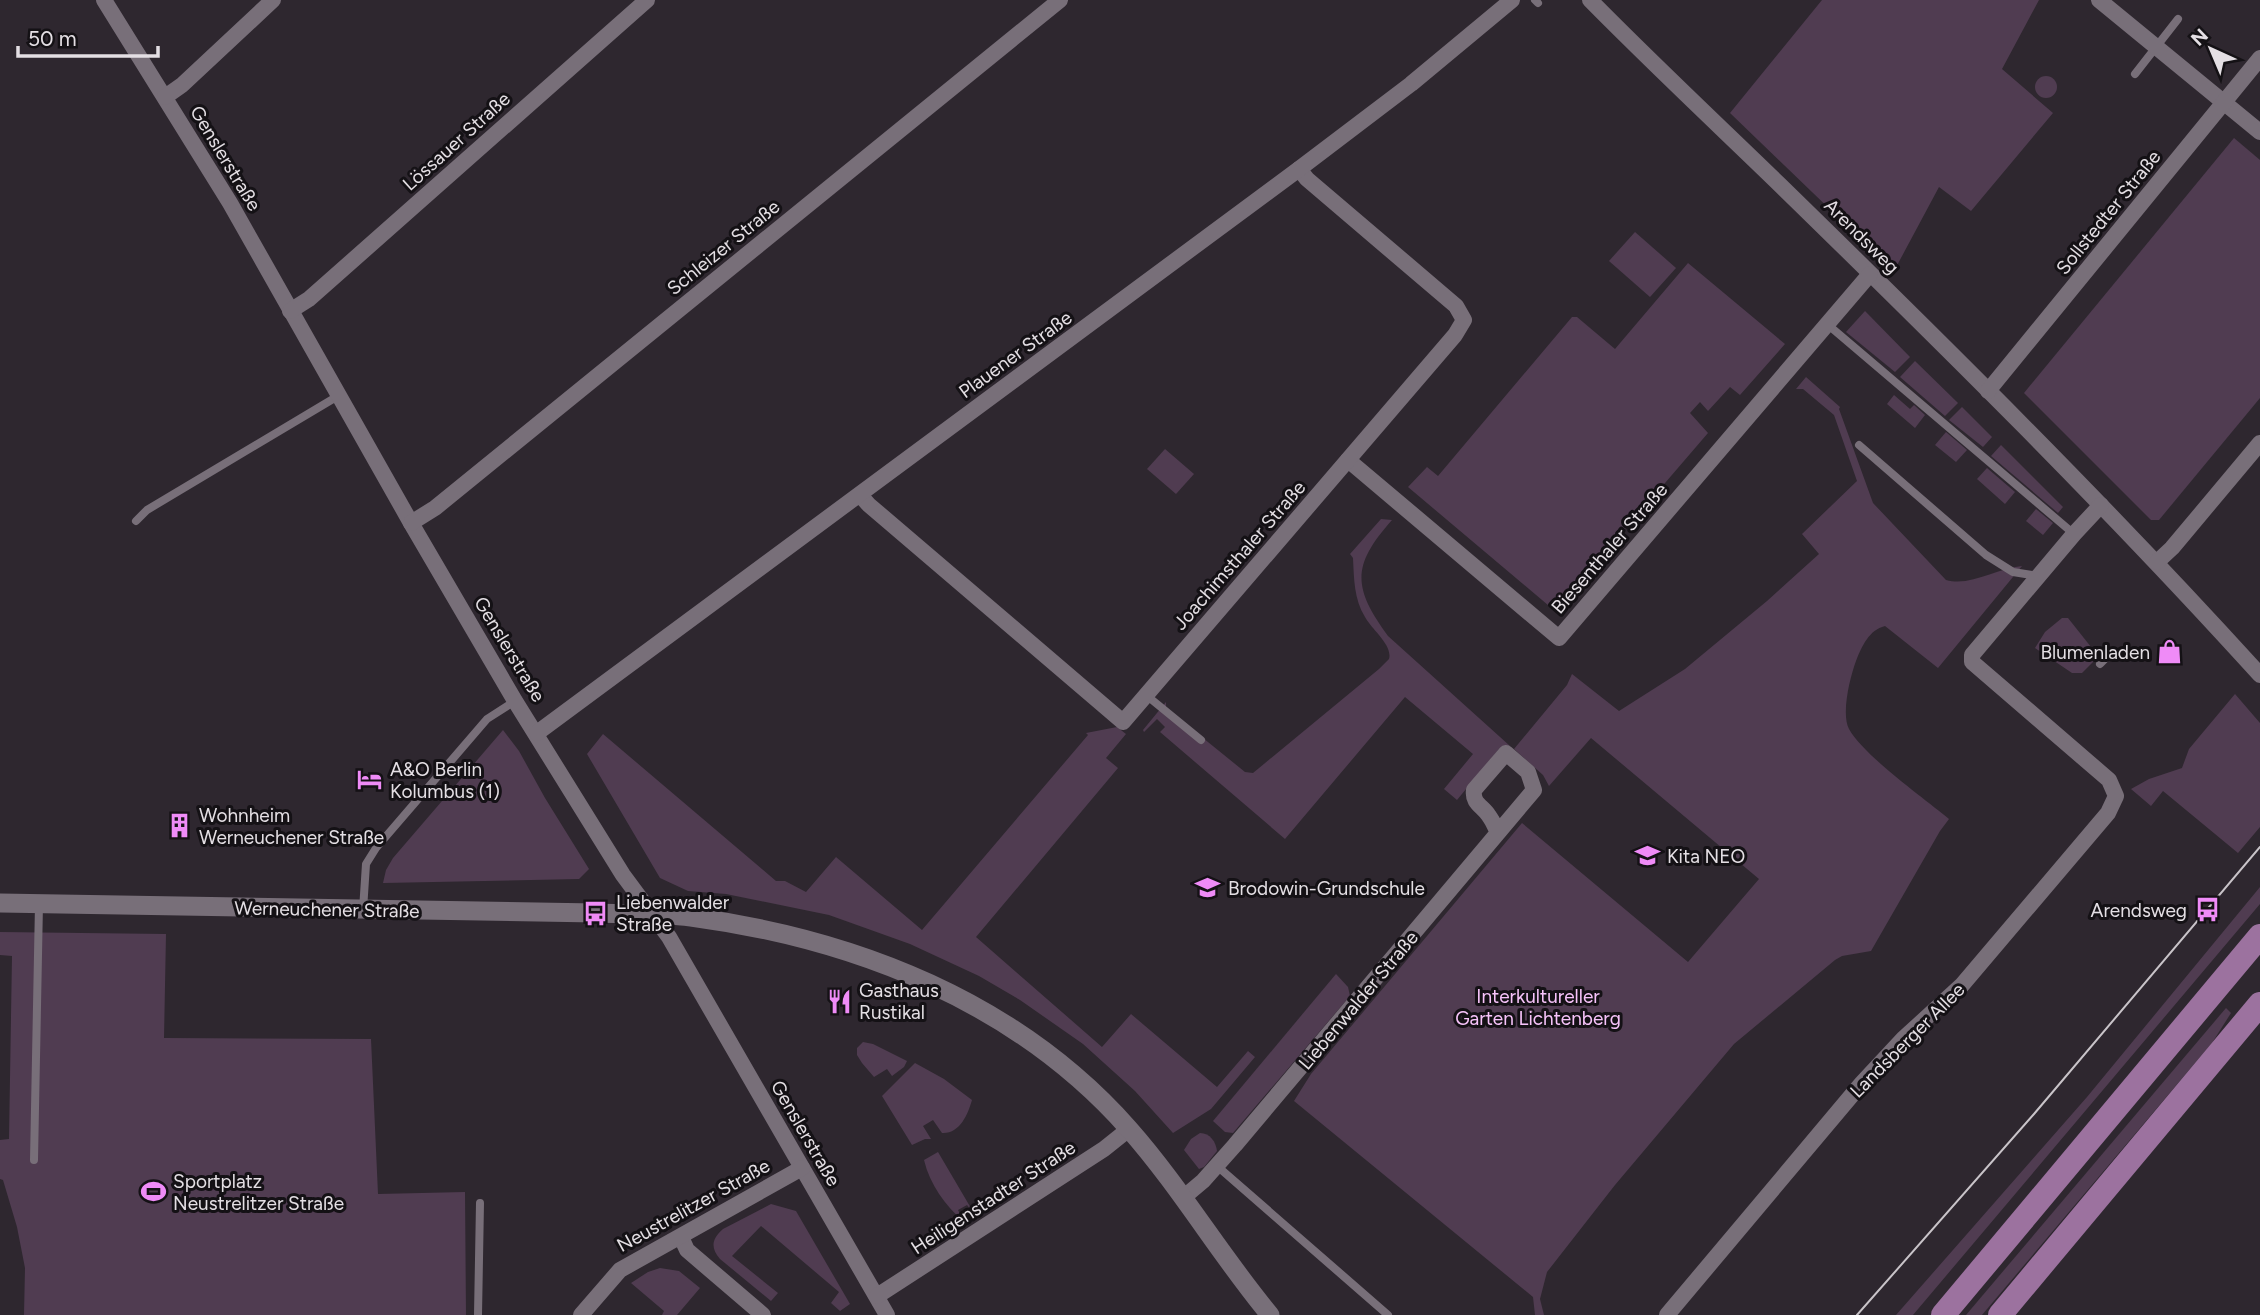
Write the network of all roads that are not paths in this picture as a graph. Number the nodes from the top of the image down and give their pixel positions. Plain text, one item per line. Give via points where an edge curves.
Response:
1 (104, 0) edge
2 (273, 0) edge
3 (647, 0) edge
4 (1060, 0) edge
5 (1513, 0) edge
6 (1590, 0) edge
7 (2099, 0) edge
8 (2178, 19) dead end
9 (2157, 46) junction
10 (2260, 58) edge
11 (2135, 74) dead end
12 (165, 97) junction
13 (2224, 101) junction
14 (2260, 132) edge
15 (1299, 169) junction
16 (1870, 274) junction
17 (290, 311) junction
18 (1827, 324) junction
19 (1988, 391) junction
20 (338, 396) junction
21 (2260, 443) edge
22 (1859, 445) dead end
23 (1348, 460) junction
24 (860, 495) junction
25 (2101, 505) junction
26 (136, 521) dead end
27 (411, 523) junction
28 (2074, 534) junction
29 (2157, 562) junction
30 (2038, 576) junction
31 (2111, 653) dead end
32 (2100, 664) dead end
33 (2260, 675) edge
34 (1146, 695) junction
35 (516, 701) junction
36 (537, 733) junction
37 (1201, 740) dead end
38 (1498, 833) junction
39 (0, 903) edge
40 (39, 904) junction
41 (363, 910) junction
42 (653, 916) junction
43 (2260, 936) edge
44 (2260, 1003) edge
45 (1129, 1129) junction
46 (34, 1160) dead end
47 (1217, 1166) junction
48 (802, 1168) junction
49 (1184, 1197) junction
50 (480, 1203) dead end
51 (681, 1237) junction
52 (877, 1296) junction
53 (478, 1315) edge
54 (581, 1315) edge
55 (763, 1315) edge
56 (887, 1315) edge
57 (1269, 1315) edge
58 (1388, 1315) edge
59 (1667, 1315) edge
60 (1942, 1315) edge
61 (2000, 1315) edge

1 - 12 street, Genslerstraße
2 - 12 street
3 - 17 street, Lössauer Straße
4 - 27 street, Schleizer Straße
5 - 15 street, Plauener Straße
6 - 16 street, Arendsweg
7 - 9 street
8 - 9 lane
9 - 11 lane
9 - 13 street
10 - 13 street, Sollstedter Straße
12 - 17 street, Genslerstraße
13 - 14 street
13 - 19 street, Sollstedter Straße
15 - 23 street, Joachimsthaler Straße via 1456,306 1464,320
15 - 24 street, Plauener Straße
16 - 18 street, Biesenthaler Straße
16 - 19 street, Arendsweg
17 - 20 street, Genslerstraße
18 - 23 street, Biesenthaler Straße via 1559,638
18 - 28 lane
19 - 25 street, Arendsweg
20 - 26 lane via 146,510
20 - 27 street, Genslerstraße
21 - 29 street
22 - 30 lane via 1986,555 2013,572
23 - 34 street, Joachimsthaler Straße
24 - 34 street, Joachimsthaler Straße via 1123,722
24 - 36 street, Plauener Straße
25 - 28 street
25 - 29 street, Arendsweg
27 - 35 street, Genslerstraße
28 - 30 street
29 - 33 street, Arendsweg
30 - 59 street, Landsberger Allee via 1972,655 1972,662 2109,780 2116,796 2108,813 1962,985 1862,1083
31 - 32 lane
34 - 37 lane
35 - 36 street, Genslerstraße
35 - 41 lane via 487,719 376,848 366,864
36 - 42 street, Genslerstraße
38 - 38 street, Liebenwalder Straße via 1473,796 1506,753 1528,772 1534,790
38 - 47 street, Liebenwalder Straße
39 - 40 street, Werneuchener Straße
40 - 41 street, Werneuchener Straße
40 - 46 lane
41 - 42 street, Werneuchener Straße
42 - 45 street via 689,917 799,936 928,982 1003,1021 1037,1045 1103,1100
42 - 48 street, Genslerstraße
43 - 60 main road
44 - 61 main road
45 - 49 street
45 - 52 street, Heiligenstadter Straße
47 - 49 street, Liebenwalder Straße
47 - 58 lane
48 - 51 street, Neustrelitzer Straße
48 - 52 street, Genslerstraße
49 - 57 street
50 - 53 lane
51 - 54 street, Neustrelitzer Straße via 620,1270
51 - 55 street via 687,1250
52 - 56 street, Genslerstraße

